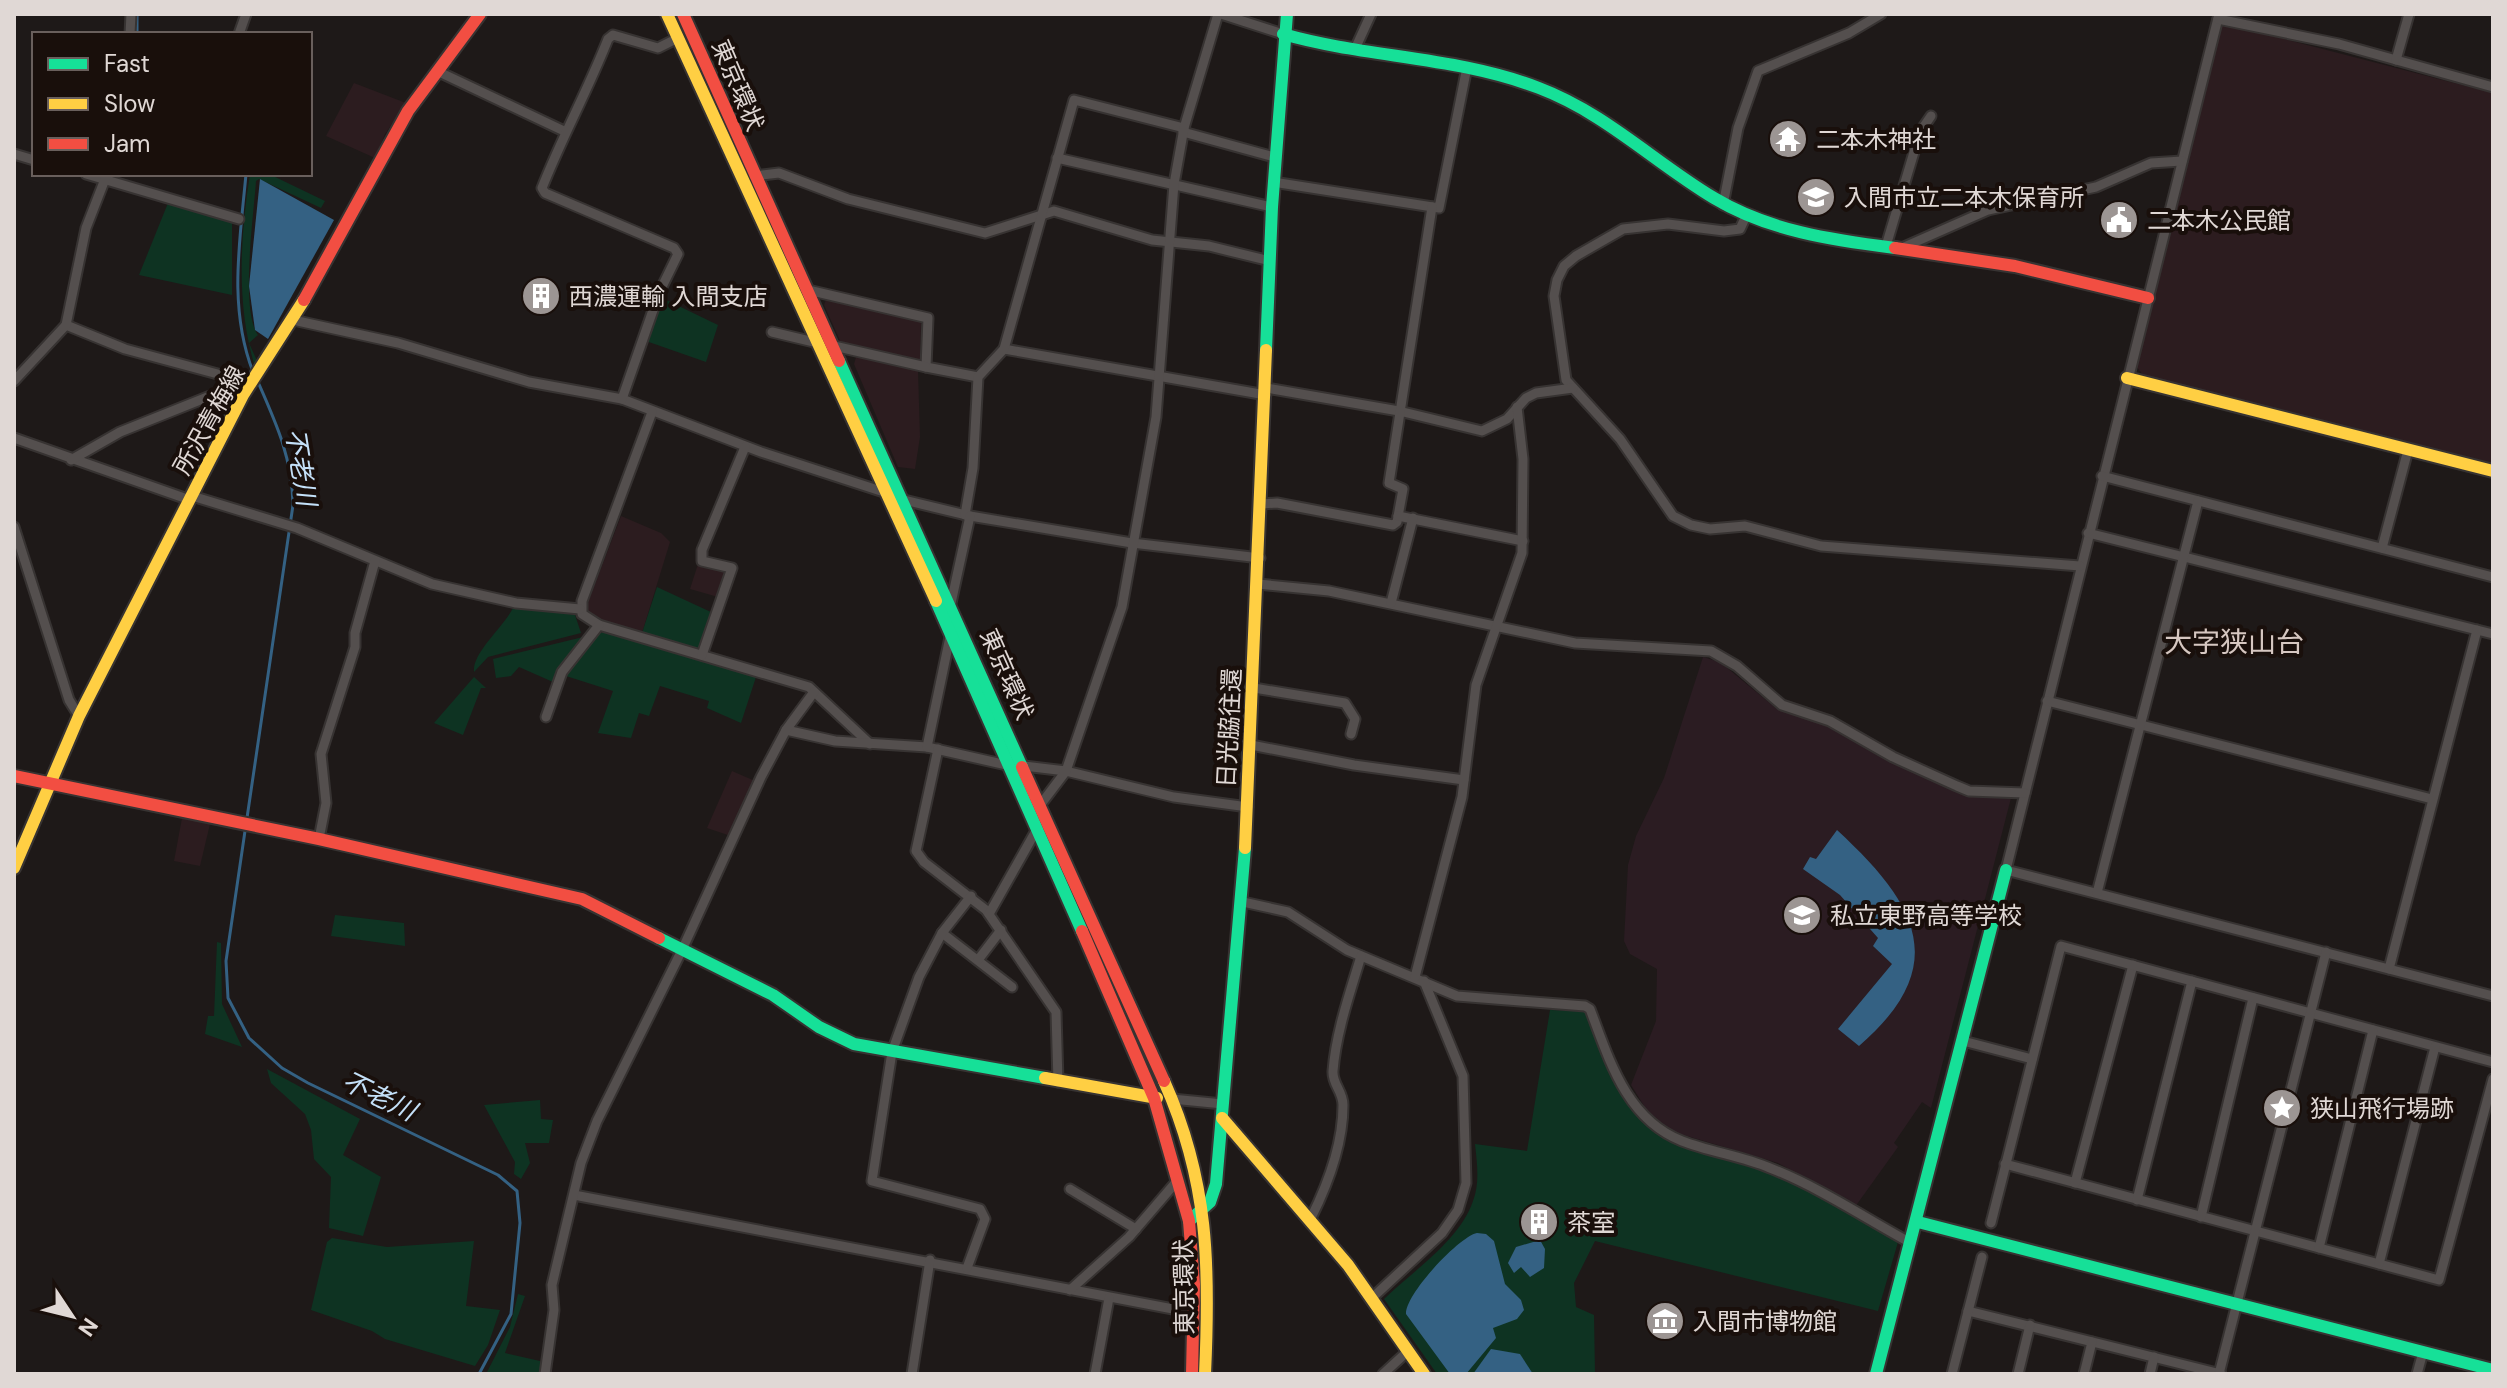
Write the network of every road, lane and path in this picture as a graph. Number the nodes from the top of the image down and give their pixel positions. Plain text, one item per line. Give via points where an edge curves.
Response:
1 (480, 14) edge
2 (667, 14) edge
3 (683, 14) edge
4 (1219, 14) edge
5 (1287, 14) edge
6 (1371, 14) edge
7 (1881, 14) edge
8 (2409, 14) edge
9 (2218, 17) edge
10 (1283, 34) junction
11 (678, 38) junction
12 (1355, 49) junction
13 (2396, 60) junction
14 (1467, 67) junction
15 (437, 71) junction
16 (2493, 87) edge
17 (1931, 116) dead end
18 (1184, 130) junction
19 (564, 131) junction
20 (1274, 157) junction
21 (1057, 158) junction
22 (2182, 161) junction
23 (106, 176) edge
24 (754, 176) junction
25 (1273, 182) junction
26 (1174, 184) junction
27 (1723, 205) junction
28 (1272, 207) junction
29 (1432, 207) junction
30 (1041, 213) junction
31 (1746, 216) junction
32 (239, 219) dead end
33 (1170, 242) junction
34 (1886, 246) junction
35 (1901, 248) junction
36 (1270, 261) junction
37 (808, 290) junction
38 (2148, 298) junction
39 (293, 320) junction
40 (66, 325) junction
41 (772, 332) dead end
42 (818, 343) junction
43 (834, 346) junction
44 (1004, 349) junction
45 (926, 367) junction
46 (1161, 376) junction
47 (978, 377) junction
48 (2127, 378) junction
49 (14, 381) edge
50 (248, 382) junction
51 (1573, 388) junction
52 (1266, 392) junction
53 (622, 399) junction
54 (1517, 407) junction
55 (1399, 411) junction
56 (652, 412) junction
57 (14, 438) edge
58 (745, 447) junction
59 (2408, 450) junction
60 (71, 460) junction
61 (2493, 471) edge
62 (2102, 476) junction
63 (884, 492) junction
64 (191, 498) junction
65 (905, 500) junction
66 (2198, 501) junction
67 (1262, 504) junction
68 (968, 516) junction
69 (1398, 516) junction
70 (1413, 518) junction
71 (14, 527) edge
72 (2088, 533) junction
73 (1523, 541) junction
74 (1132, 543) junction
75 (2382, 548) junction
76 (2184, 555) junction
77 (1260, 558) junction
78 (375, 561) junction
79 (2080, 566) junction
80 (2493, 577) edge
81 (1258, 584) junction
82 (951, 603) junction
83 (1391, 603) junction
84 (580, 609) junction
85 (599, 625) junction
86 (1496, 626) junction
87 (2477, 630) junction
88 (951, 634) junction
89 (2493, 634) edge
90 (702, 655) junction
91 (1254, 688) junction
92 (814, 692) junction
93 (2047, 701) junction
94 (79, 716) junction
95 (546, 717) dead end
96 (2140, 725) junction
97 (786, 730) junction
98 (1351, 734) dead end
99 (870, 744) junction
100 (1251, 745) junction
101 (933, 748) junction
102 (1018, 766) junction
103 (1066, 771) junction
104 (14, 776) edge
105 (1464, 780) junction
106 (50, 782) junction
107 (2025, 793) junction
108 (2432, 799) junction
109 (1041, 804) junction
110 (1248, 807) junction
111 (1037, 829) junction
112 (319, 839) junction
113 (14, 868) edge
114 (2006, 870) junction
115 (2097, 893) junction
116 (971, 896) junction
117 (1243, 902) junction
118 (989, 914) junction
119 (1001, 930) junction
120 (942, 933) junction
121 (682, 950) junction
122 (2326, 952) junction
123 (1361, 956) junction
124 (978, 960) junction
125 (2133, 965) junction
126 (2389, 969) junction
127 (1419, 979) junction
128 (2192, 981) junction
129 (1012, 987) dead end
130 (2493, 996) edge
131 (2253, 998) junction
132 (2310, 1013) junction
133 (2373, 1030) junction
134 (1963, 1041) junction
135 (2435, 1047) junction
136 (892, 1052) junction
137 (2032, 1059) junction
138 (2493, 1062) edge
139 (2493, 1079) edge
140 (1058, 1082) junction
141 (1154, 1098) junction
142 (1172, 1099) junction
143 (1223, 1104) junction
144 (1222, 1118) junction
145 (2005, 1164) junction
146 (1180, 1177) junction
147 (2075, 1183) junction
148 (1070, 1189) dead end
149 (574, 1195) junction
150 (2137, 1200) junction
151 (1204, 1211) junction
152 (2201, 1217) junction
153 (1311, 1218) junction
154 (1189, 1221) junction
155 (1918, 1222) junction
156 (1991, 1223) dead end
157 (1136, 1229) junction
158 (2255, 1231) junction
159 (1911, 1243) junction
160 (2319, 1248) junction
161 (1982, 1257) dead end
162 (930, 1260) junction
163 (2379, 1264) junction
164 (967, 1268) junction
165 (1070, 1290) junction
166 (1109, 1298) junction
167 (1372, 1298) junction
168 (2237, 1304) junction
169 (1968, 1311) junction
170 (1194, 1313) junction
171 (2030, 1325) junction
172 (2092, 1342) junction
173 (1408, 1351) junction
174 (2423, 1352) junction
175 (2154, 1357) junction
176 (2470, 1369) edge
177 (2493, 1370) edge
178 (545, 1374) edge
179 (912, 1374) edge
180 (1095, 1374) edge
181 (1192, 1374) edge
182 (1205, 1374) edge
183 (1383, 1374) edge
184 (1424, 1374) edge
185 (1876, 1374) edge
186 (1952, 1374) edge
187 (2018, 1374) edge
188 (2084, 1374) edge
189 (2150, 1374) edge
190 (2220, 1374) edge
191 (2417, 1374) edge

1 - 15 main road, 所沢青梅線
2 - 11 main road, 東京環状
3 - 24 main road, 東京環状
4 - 10 street
4 - 18 street
5 - 10 main road, 日光脇往還
6 - 12 street
7 - 27 street via 1758,71 1738,128
8 - 13 street
9 - 13 street
9 - 22 street
10 - 12 main road
10 - 20 main road, 日光脇往還
11 - 19 street via 658,48 613,35 608,39 590,86
11 - 42 main road, 東京環状
12 - 14 main road
13 - 16 street
14 - 27 main road via 1583,108
14 - 29 street via 1439,208
15 - 19 street
15 - 39 main road, 所沢青梅線 via 408,111
17 - 34 street via 1920,132
18 - 20 street
18 - 21 street via 1074,100
18 - 26 street
19 - 53 street via 542,188 545,193 678,254
20 - 25 main road, 日光脇往還
21 - 26 street
21 - 30 street
22 - 35 street via 2151,163 2096,187 1988,210
22 - 38 street
23 - 32 street
23 - 40 street via 86,228
24 - 30 street via 779,173 848,199 985,233
24 - 37 main road, 東京環状
25 - 28 main road, 日光脇往還
25 - 29 street
26 - 28 street
26 - 33 street
27 - 31 main road
28 - 36 main road, 日光脇往還
29 - 55 street
30 - 33 street via 1054,211
30 - 44 street
31 - 34 main road via 1793,231
31 - 51 street via 1740,229 1724,231 1668,224 1623,229 1564,266 1554,296 1566,380
33 - 36 street
33 - 46 street
34 - 35 main road
35 - 38 main road via 2012,265
36 - 52 main road, 日光脇往還
37 - 43 main road, 東京環状
37 - 45 street via 928,318
38 - 48 street
39 - 50 main road, 所沢青梅線
39 - 53 street via 398,343 529,382
40 - 49 street
40 - 50 street via 125,349
41 - 42 street
42 - 63 main road, 東京環状
43 - 45 street
43 - 65 main road, 東京環状
44 - 46 street
44 - 47 street
45 - 47 street
46 - 52 street
46 - 74 street
47 - 68 street
48 - 59 main road
48 - 62 street
50 - 60 street via 144,421
50 - 64 main road, 所沢青梅線
51 - 54 street via 1536,393
51 - 79 street via 1620,439 1673,516 1691,525 1745,526 1821,546
52 - 55 street
52 - 67 main road, 日光脇往還
53 - 56 street
54 - 55 street via 1507,419 1482,431
54 - 73 street
55 - 69 street via 1389,483 1403,489
56 - 58 street
56 - 84 street
57 - 60 street
58 - 63 street
58 - 90 street via 702,550 702,561 732,568
59 - 61 main road
59 - 75 street
60 - 64 street
62 - 66 street
62 - 72 street
63 - 65 street
63 - 88 main road, 東京環状
64 - 78 street via 292,527
64 - 94 main road, 所沢青梅線
65 - 68 street
65 - 82 main road, 東京環状
66 - 75 street
66 - 76 street
67 - 69 street via 1393,525
67 - 77 main road, 日光脇往還
68 - 74 street
68 - 82 street
69 - 70 street
70 - 73 street
70 - 83 street
71 - 94 street via 69,700
72 - 76 street
72 - 79 street
73 - 86 street
74 - 77 street
74 - 103 street via 1122,607
75 - 80 street
76 - 87 street
76 - 96 street
77 - 81 main road, 日光脇往還
78 - 84 street via 446,587 514,603
78 - 112 street via 321,754 326,803
79 - 93 street
81 - 83 street
81 - 91 main road, 日光脇往還
82 - 102 main road, 東京環状
83 - 86 street
84 - 85 street
85 - 90 street
85 - 95 street via 562,672
86 - 105 street via 1476,685
86 - 107 street via 1575,643 1711,651 1782,705 1830,721 1957,786
87 - 89 street
87 - 108 street
88 - 101 street
88 - 102 main road, 東京環状
90 - 92 street
91 - 98 street via 1345,703 1355,719
91 - 100 main road, 日光脇往還
92 - 97 street
92 - 99 street
93 - 96 street
93 - 107 street
94 - 106 main road, 所沢青梅線
96 - 108 street
96 - 115 street
97 - 99 street
97 - 121 street
99 - 101 street
100 - 105 street
100 - 110 main road, 日光脇往還
101 - 102 street
101 - 116 street via 916,851
102 - 103 street
102 - 109 main road, 東京環状
102 - 111 main road, 東京環状
103 - 109 street
103 - 110 street via 1174,797
104 - 106 main road
105 - 127 street
106 - 112 main road
106 - 113 main road, 所沢青梅線
107 - 114 street
108 - 126 street
109 - 142 main road, 東京環状
110 - 117 main road, 日光脇往還
111 - 118 street
111 - 141 main road, 東京環状
112 - 121 main road via 582,899
114 - 115 street
114 - 134 main road
115 - 122 street
116 - 118 street
116 - 120 street
117 - 123 street via 1288,912
117 - 143 main road, 日光脇往還
118 - 119 street
119 - 124 street
119 - 140 street via 1056,1012
120 - 124 street
120 - 136 street via 919,977
121 - 136 main road via 773,995 835,1036
121 - 149 street via 597,1121
122 - 126 street
122 - 132 street
123 - 127 street
123 - 153 street via 1333,1071 1343,1100 1335,1156
124 - 129 street
125 - 128 street
125 - 137 street via 2061,946
125 - 147 street
126 - 130 street
127 - 159 street via 1457,996 1585,1006 1614,1073 1632,1102 1662,1131 1774,1169
127 - 167 street via 1463,1076 1466,1183 1458,1210 1442,1233
128 - 131 street
128 - 150 street
131 - 132 street
131 - 152 street
132 - 133 street
132 - 158 street
133 - 135 street
133 - 160 street
134 - 137 street
134 - 155 main road
135 - 138 street
135 - 163 street
136 - 140 main road
136 - 164 street via 872,1181 980,1209 985,1219
137 - 145 street
139 - 163 street via 2439,1280
140 - 141 main road
141 - 142 main road
141 - 146 main road, 東京環状
142 - 143 street
142 - 151 main road, 東京環状
143 - 144 main road, 日光脇往還
144 - 151 main road, 日光脇往還 via 1216,1184
144 - 153 main road
145 - 147 street
145 - 156 street
146 - 154 main road, 東京環状
146 - 157 street
147 - 150 street
148 - 157 street
149 - 162 street
149 - 178 street via 552,1285
150 - 152 street
151 - 154 main road
151 - 182 main road, 東京環状 via 1209,1281
152 - 158 street
153 - 167 main road
154 - 170 main road, 東京環状
155 - 159 main road
155 - 168 main road
157 - 165 street
158 - 160 street
158 - 168 street
159 - 185 main road
160 - 163 street
161 - 169 street
162 - 164 street
162 - 179 street
164 - 165 street
165 - 166 street
166 - 170 street
166 - 180 street
167 - 173 main road
168 - 174 main road
168 - 190 street
169 - 171 street
169 - 186 street
170 - 181 main road, 東京環状
171 - 172 street
171 - 187 street
172 - 175 street
172 - 188 street
173 - 183 street
173 - 184 main road
174 - 176 main road
174 - 191 street
175 - 189 street
175 - 190 street
176 - 177 main road

